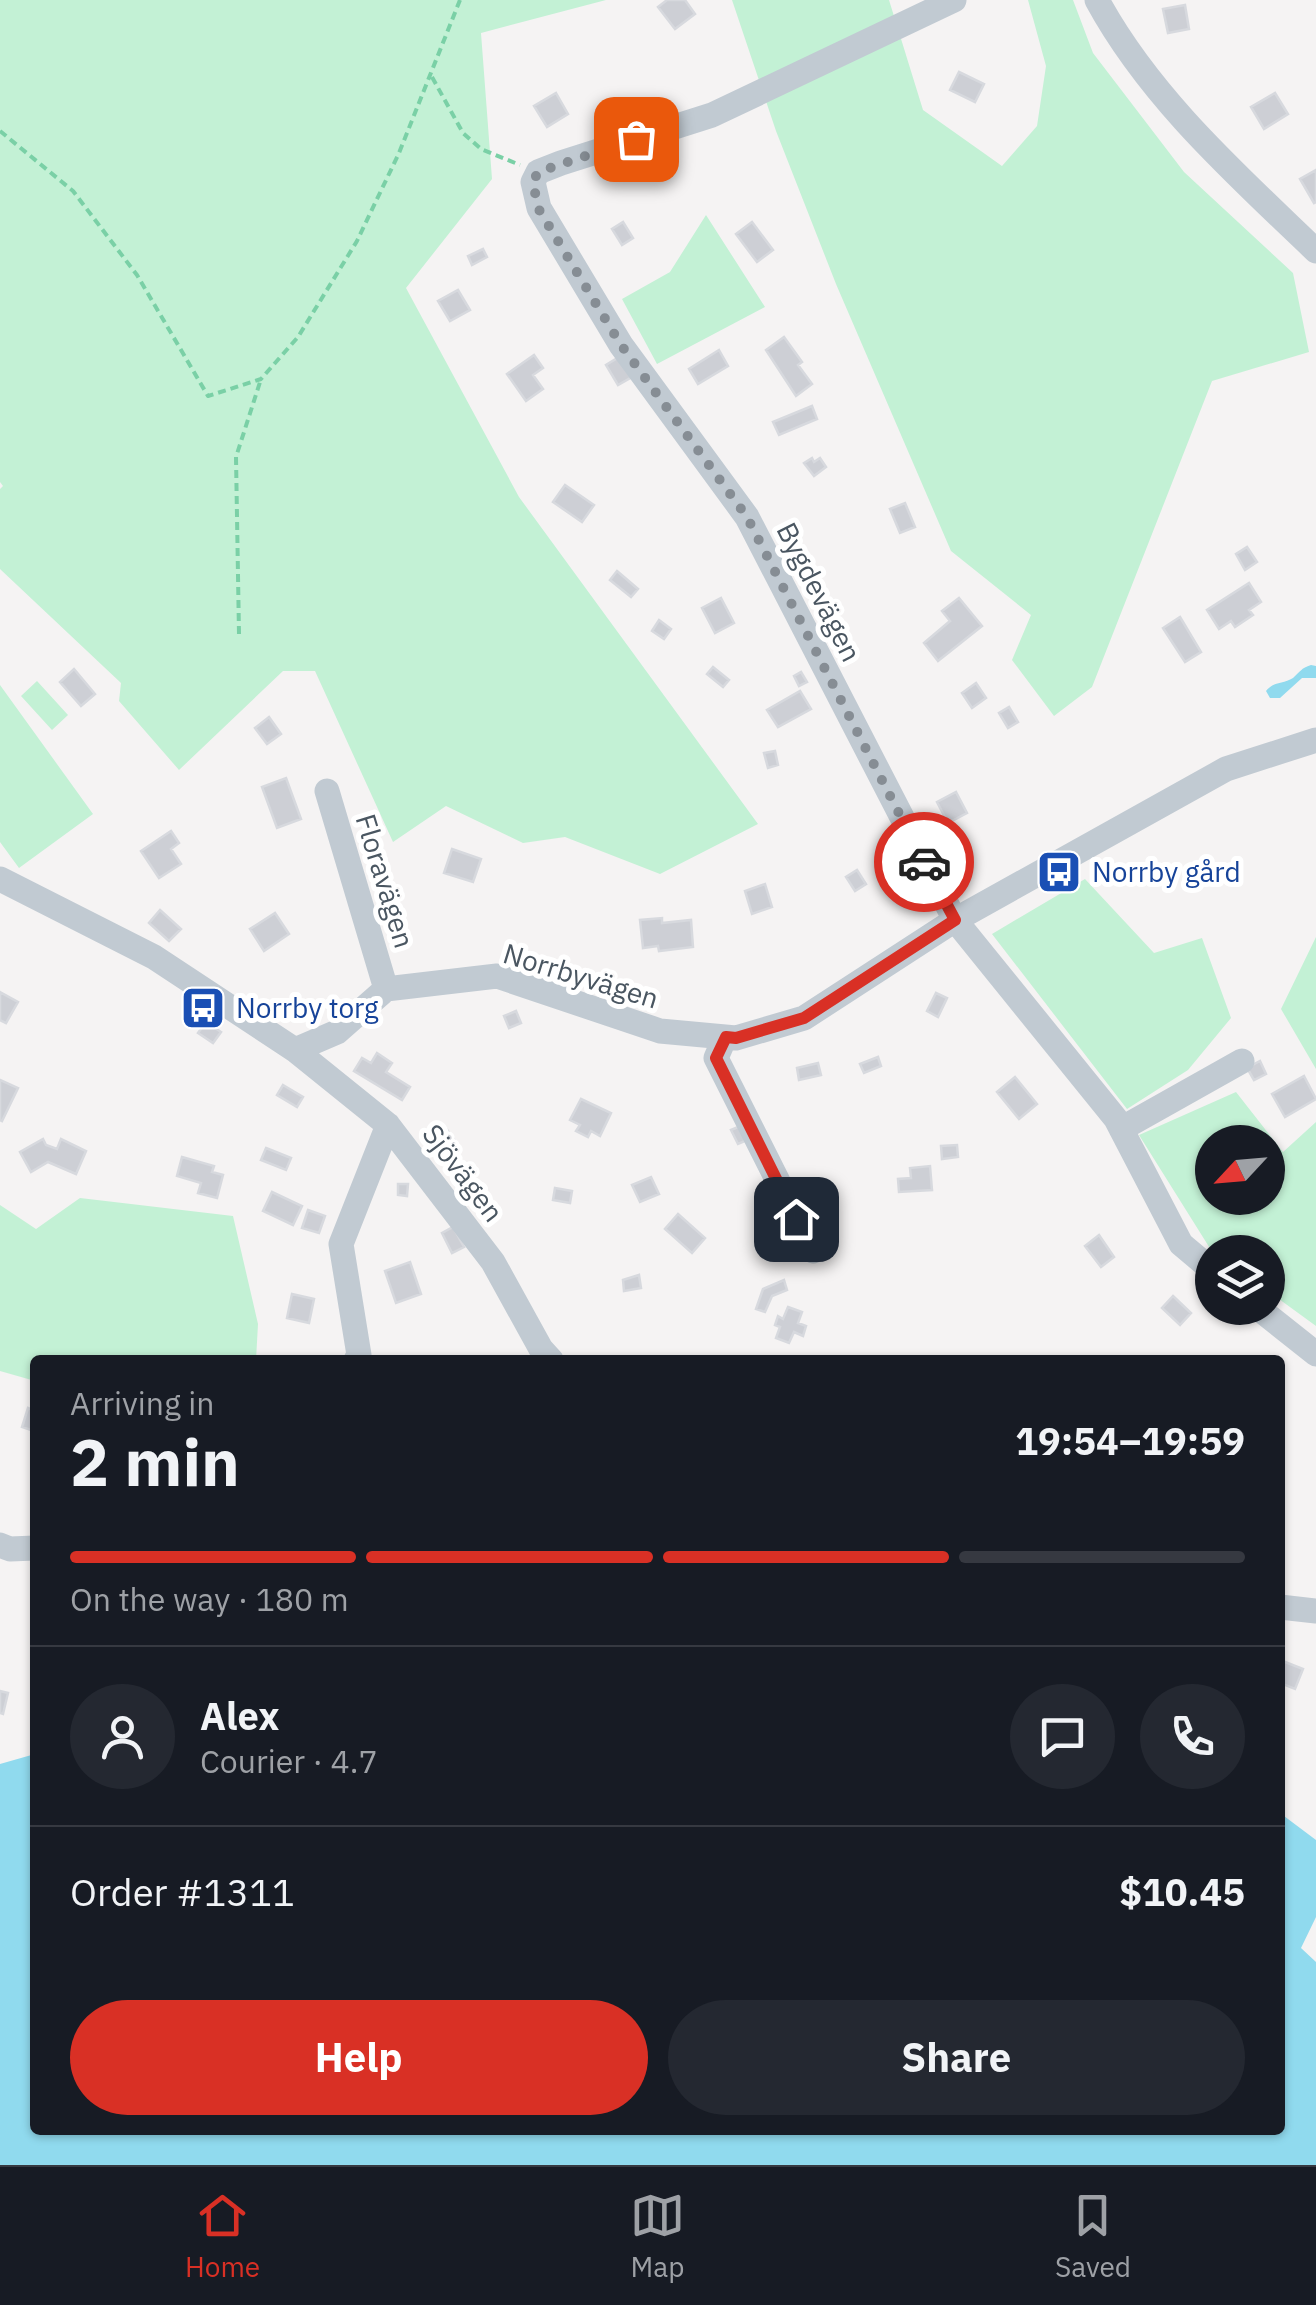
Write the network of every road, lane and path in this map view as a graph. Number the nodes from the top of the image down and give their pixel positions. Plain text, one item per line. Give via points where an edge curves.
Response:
1 (460, 0) edge
2 (954, 0) edge
3 (1097, 0) edge
4 (430, 74) junction
5 (0, 131) edge
6 (536, 176) junction
7 (1316, 252) edge
8 (261, 379) junction
9 (238, 634) dead end
10 (1316, 740) edge
11 (327, 791) dead end
12 (0, 880) edge
13 (955, 920) junction
14 (386, 989) junction
15 (726, 1037) junction
16 (294, 1050) junction
17 (1242, 1061) dead end
18 (388, 1124) junction
19 (1122, 1130) junction
20 (812, 1251) dead end
21 (1195, 1256) edge
22 (1279, 1325) edge
23 (1316, 1354) edge
24 (359, 1355) edge
25 (546, 1355) edge
26 (0, 1546) edge
27 (30, 1548) edge
28 (1285, 1608) edge
29 (1316, 1611) edge

1 - 4 path
2 - 6 street via 712,116
3 - 7 street via 1116,36 1204,144
4 - 6 path via 463,133
4 - 8 path via 357,240 298,337
5 - 8 path via 73,192 137,275 208,396
6 - 13 street, Bygdevägen via 538,208 621,345 747,517
8 - 9 path via 236,457
10 - 13 street, Norrbyvägen via 1226,769
11 - 14 street, Floravägen
12 - 16 street via 154,957
13 - 15 street, Norrbyvägen via 804,1018
13 - 19 street, Bygdevägen
14 - 15 street, Norrbyvägen via 497,976 660,1031
14 - 16 street via 336,1032
15 - 20 street via 716,1058
16 - 18 street, Sjövägen
17 - 19 street
18 - 24 street via 341,1244
18 - 25 street, Sjövägen via 492,1262
19 - 21 street, Bygdevägen via 1181,1244
22 - 23 street
26 - 27 street
28 - 29 street

